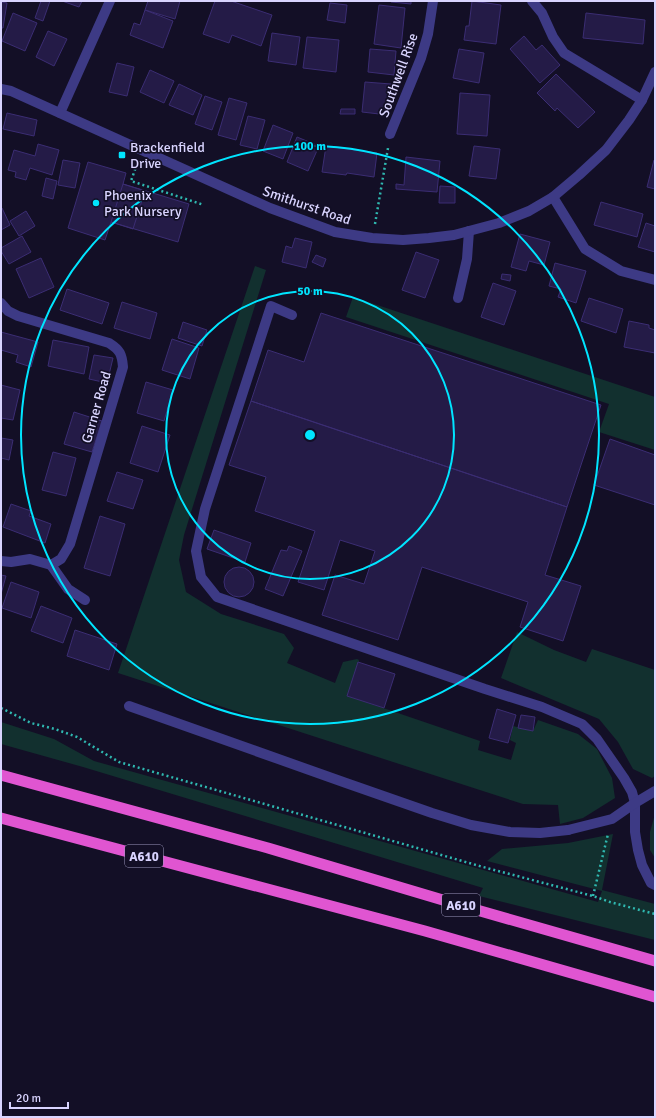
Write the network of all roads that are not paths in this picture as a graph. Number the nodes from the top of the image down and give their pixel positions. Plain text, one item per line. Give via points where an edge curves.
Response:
1 (110, 1) edge
2 (433, 1) edge
3 (532, 1) edge
4 (655, 72) edge
5 (1, 89) edge
6 (642, 100) junction
7 (60, 113) junction
8 (390, 134) road end
9 (553, 197) junction
10 (469, 231) junction
11 (655, 280) edge
12 (458, 298) dead end
13 (1, 303) edge
14 (292, 315) dead end
15 (1, 561) edge
16 (51, 565) junction
17 (85, 600) dead end
18 (129, 706) dead end
19 (1, 775) edge
20 (655, 791) edge
21 (635, 803) junction
22 (1, 818) edge
23 (655, 885) edge
24 (655, 961) edge
25 (655, 997) edge

1 - 7 street
2 - 8 street, Southwell Rise via 421,58
3 - 6 street via 542,13 564,53
4 - 6 street, Smithurst Road
5 - 7 street, Smithurst Road
6 - 9 street, Smithurst Road via 606,150
7 - 10 street, Smithurst Road via 270,208 335,232 403,240
9 - 10 street, Smithurst Road via 529,211
9 - 11 street via 585,249 621,271
10 - 12 street via 467,259
13 - 16 street, Garner Road via 8,311 18,316 109,343 118,349 122,358 122,367 70,544 61,559
14 - 21 street via 271,306 205,509 196,551 201,578 217,597 542,707 582,724 597,739 624,778
15 - 16 street via 11,562 30,558
16 - 17 street via 68,589
18 - 21 street via 471,825 510,832 540,833 568,830 612,819
19 - 24 highway, A610 via 268,848
20 - 21 street
21 - 23 street via 638,850 642,865
22 - 25 highway, A610 via 426,931

